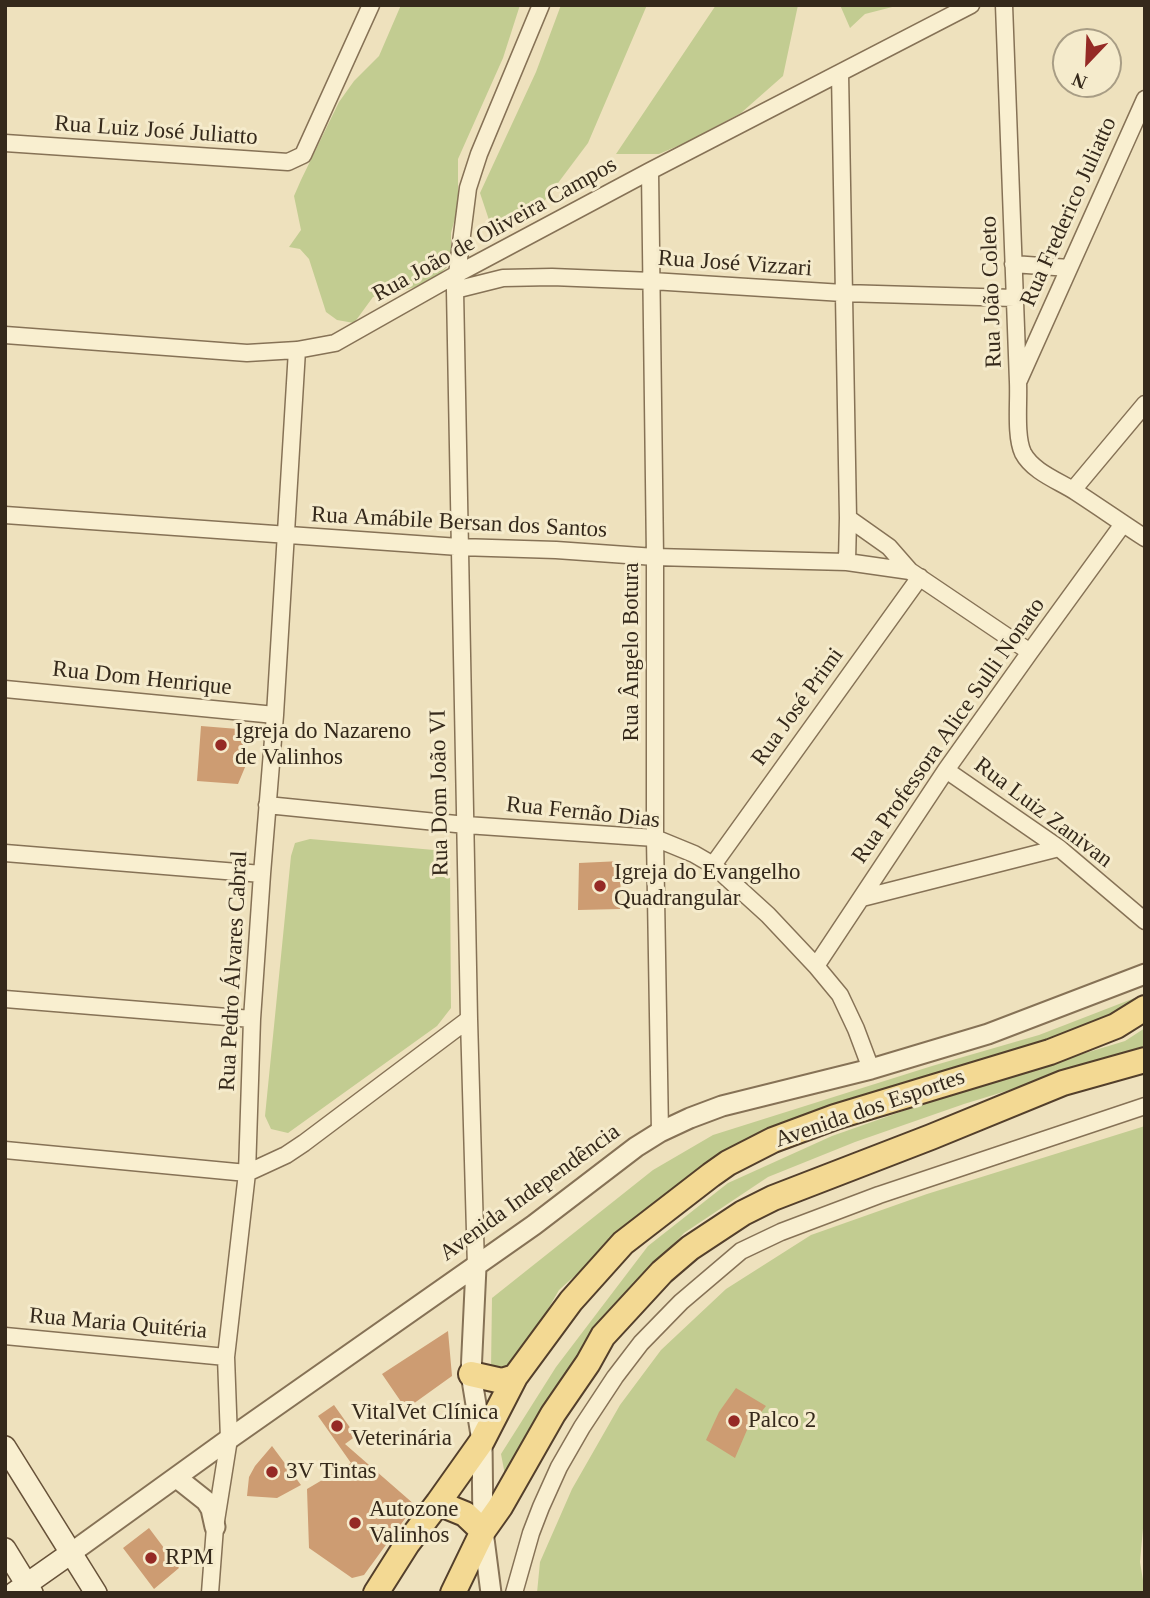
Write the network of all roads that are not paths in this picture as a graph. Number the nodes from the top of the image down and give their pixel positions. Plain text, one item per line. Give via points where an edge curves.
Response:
1 (371, 5) edge
2 (541, 5) edge
3 (971, 5) edge
4 (1004, 5) edge
5 (840, 73) junction
6 (1145, 99) edge
7 (5, 144) edge
8 (650, 172) junction
9 (1013, 264) junction
10 (1069, 268) junction
11 (652, 281) junction
12 (456, 282) junction
13 (843, 293) junction
14 (1014, 298) junction
15 (5, 335) edge
16 (297, 350) junction
17 (1018, 382) junction
18 (1145, 404) edge
19 (1073, 490) junction
20 (5, 515) edge
21 (848, 518) junction
22 (1123, 524) junction
23 (286, 536) junction
24 (1145, 538) edge
25 (459, 547) junction
26 (655, 558) junction
27 (847, 562) junction
28 (915, 574) junction
29 (1030, 652) junction
30 (5, 689) edge
31 (275, 715) junction
32 (946, 770) junction
33 (267, 805) junction
34 (466, 825) junction
35 (655, 838) junction
36 (1059, 848) junction
37 (5, 853) edge
38 (713, 865) junction
39 (262, 874) junction
40 (862, 898) junction
41 (1145, 921) edge
42 (816, 966) junction
43 (1145, 974) edge
44 (5, 999) edge
45 (1145, 1008) edge
46 (252, 1018) junction
47 (469, 1019) junction
48 (1145, 1060) edge
49 (871, 1069) junction
50 (1145, 1106) edge
51 (660, 1132) junction
52 (5, 1150) edge
53 (247, 1173) junction
54 (476, 1267) junction
55 (5, 1336) edge
56 (226, 1357) junction
57 (471, 1374) junction
58 (515, 1377) junction
59 (229, 1439) junction
60 (482, 1441) junction
61 (5, 1447) edge
62 (177, 1478) junction
63 (438, 1503) junction
64 (215, 1527) junction
65 (483, 1531) junction
66 (5, 1549) edge
67 (71, 1553) junction
68 (24, 1590) edge
69 (96, 1593) edge
70 (210, 1593) edge
71 (376, 1593) edge
72 (453, 1593) edge
73 (491, 1593) edge
74 (514, 1593) edge

1 - 7 street, Rua Luiz José Juliatto via 303,155 288,162
2 - 12 street, Rua Dom João VI via 471,177
3 - 5 street, Rua João de Oliveira Campos
4 - 9 street, Rua João Coleto
5 - 8 street, Rua João de Oliveira Campos
5 - 13 street
6 - 10 street, Rua Frederico Juliatto
8 - 11 street, Rua Ângelo Botura
8 - 12 street, Rua João de Oliveira Campos
9 - 10 street
9 - 14 street, Rua João Coleto
10 - 17 street, Rua Frederico Juliatto
11 - 12 street, Rua José Vizzari via 552,277
11 - 13 street, Rua José Vizzari
11 - 26 street, Rua Ângelo Botura
12 - 16 street, Rua João de Oliveira Campos via 335,343
12 - 25 street, Rua Dom João VI
13 - 14 street, Rua José Vizzari
13 - 21 street
14 - 17 street, Rua João Coleto
15 - 16 street, Rua João de Oliveira Campos via 247,353
16 - 23 street, Rua Pedro Álvares Cabral
17 - 19 street, Rua João Coleto via 1023,452 1039,470
18 - 19 street
19 - 22 street, Rua João Coleto
20 - 23 street, Rua Amábile Bersan dos Santos
21 - 27 street
21 - 28 street via 890,547
22 - 24 street, Rua João Coleto
22 - 29 street, Rua Professora Alice Sulli Nonato
23 - 25 street, Rua Amábile Bersan dos Santos
23 - 31 street, Rua Pedro Álvares Cabral
25 - 26 street, Rua Amábile Bersan dos Santos
25 - 34 street, Rua Dom João VI
26 - 27 street, Rua Amábile Bersan dos Santos
26 - 35 street, Rua Ângelo Botura
27 - 28 street, Rua Amábile Bersan dos Santos
28 - 29 street
28 - 38 street, Rua José Primi
29 - 32 street, Rua Professora Alice Sulli Nonato
30 - 31 street, Rua Dom Henrique
31 - 33 street, Rua Pedro Álvares Cabral
32 - 36 street, Rua Luiz Zanivan
32 - 40 street, Rua Professora Alice Sulli Nonato
33 - 34 street, Rua Fernão Dias
33 - 39 street, Rua Pedro Álvares Cabral
34 - 35 street, Rua Fernão Dias
34 - 47 street, Rua Dom João VI
35 - 38 street, Rua Fernão Dias
35 - 51 street, Rua Ângelo Botura
36 - 40 street
36 - 41 street, Rua Luiz Zanivan
37 - 39 street
38 - 42 street, Rua Fernão Dias
39 - 46 street, Rua Pedro Álvares Cabral
40 - 42 street, Rua Professora Alice Sulli Nonato
42 - 49 street, Rua Fernão Dias via 840,995
43 - 49 street, Avenida Independência via 988,1034
44 - 46 street
45 - 58 main road, Avenida dos Esportes via 1116,1026 1050,1052 835,1117 728,1163 623,1243 571,1301
46 - 53 street, Rua Pedro Álvares Cabral
47 - 53 street via 304,1143
47 - 54 street, Rua Dom João VI
48 - 65 main road, Avenida dos Esportes via 1063,1083 773,1198 690,1248 603,1336
49 - 51 street, Avenida Independência via 722,1106
50 - 74 street via 879,1195 741,1251 640,1343 615,1377 559,1467 531,1533
51 - 54 street, Avenida Independência
52 - 53 street
53 - 56 street, Rua Pedro Álvares Cabral
54 - 57 street, Rua Dom João VI
54 - 59 street, Avenida Independência
55 - 56 street, Rua Maria Quitéria
56 - 59 street, Rua Pedro Álvares Cabral
57 - 58 main road via 502,1381
57 - 60 street, Rua Dom João VI
58 - 60 main road, Avenida dos Esportes
59 - 62 street, Avenida Independência
59 - 64 street, Rua Pedro Álvares Cabral
60 - 63 main road, Avenida dos Esportes
60 - 65 street, Rua Dom João VI
61 - 67 main road
62 - 64 street via 205,1500
62 - 67 street, Avenida Independência
63 - 65 main road via 465,1514
63 - 71 main road, Avenida dos Esportes
64 - 70 street, Rua Pedro Álvares Cabral
65 - 72 main road, Avenida dos Esportes
65 - 73 street, Rua Dom João VI
66 - 68 main road
67 - 68 main road, Avenida Independência
67 - 69 main road

